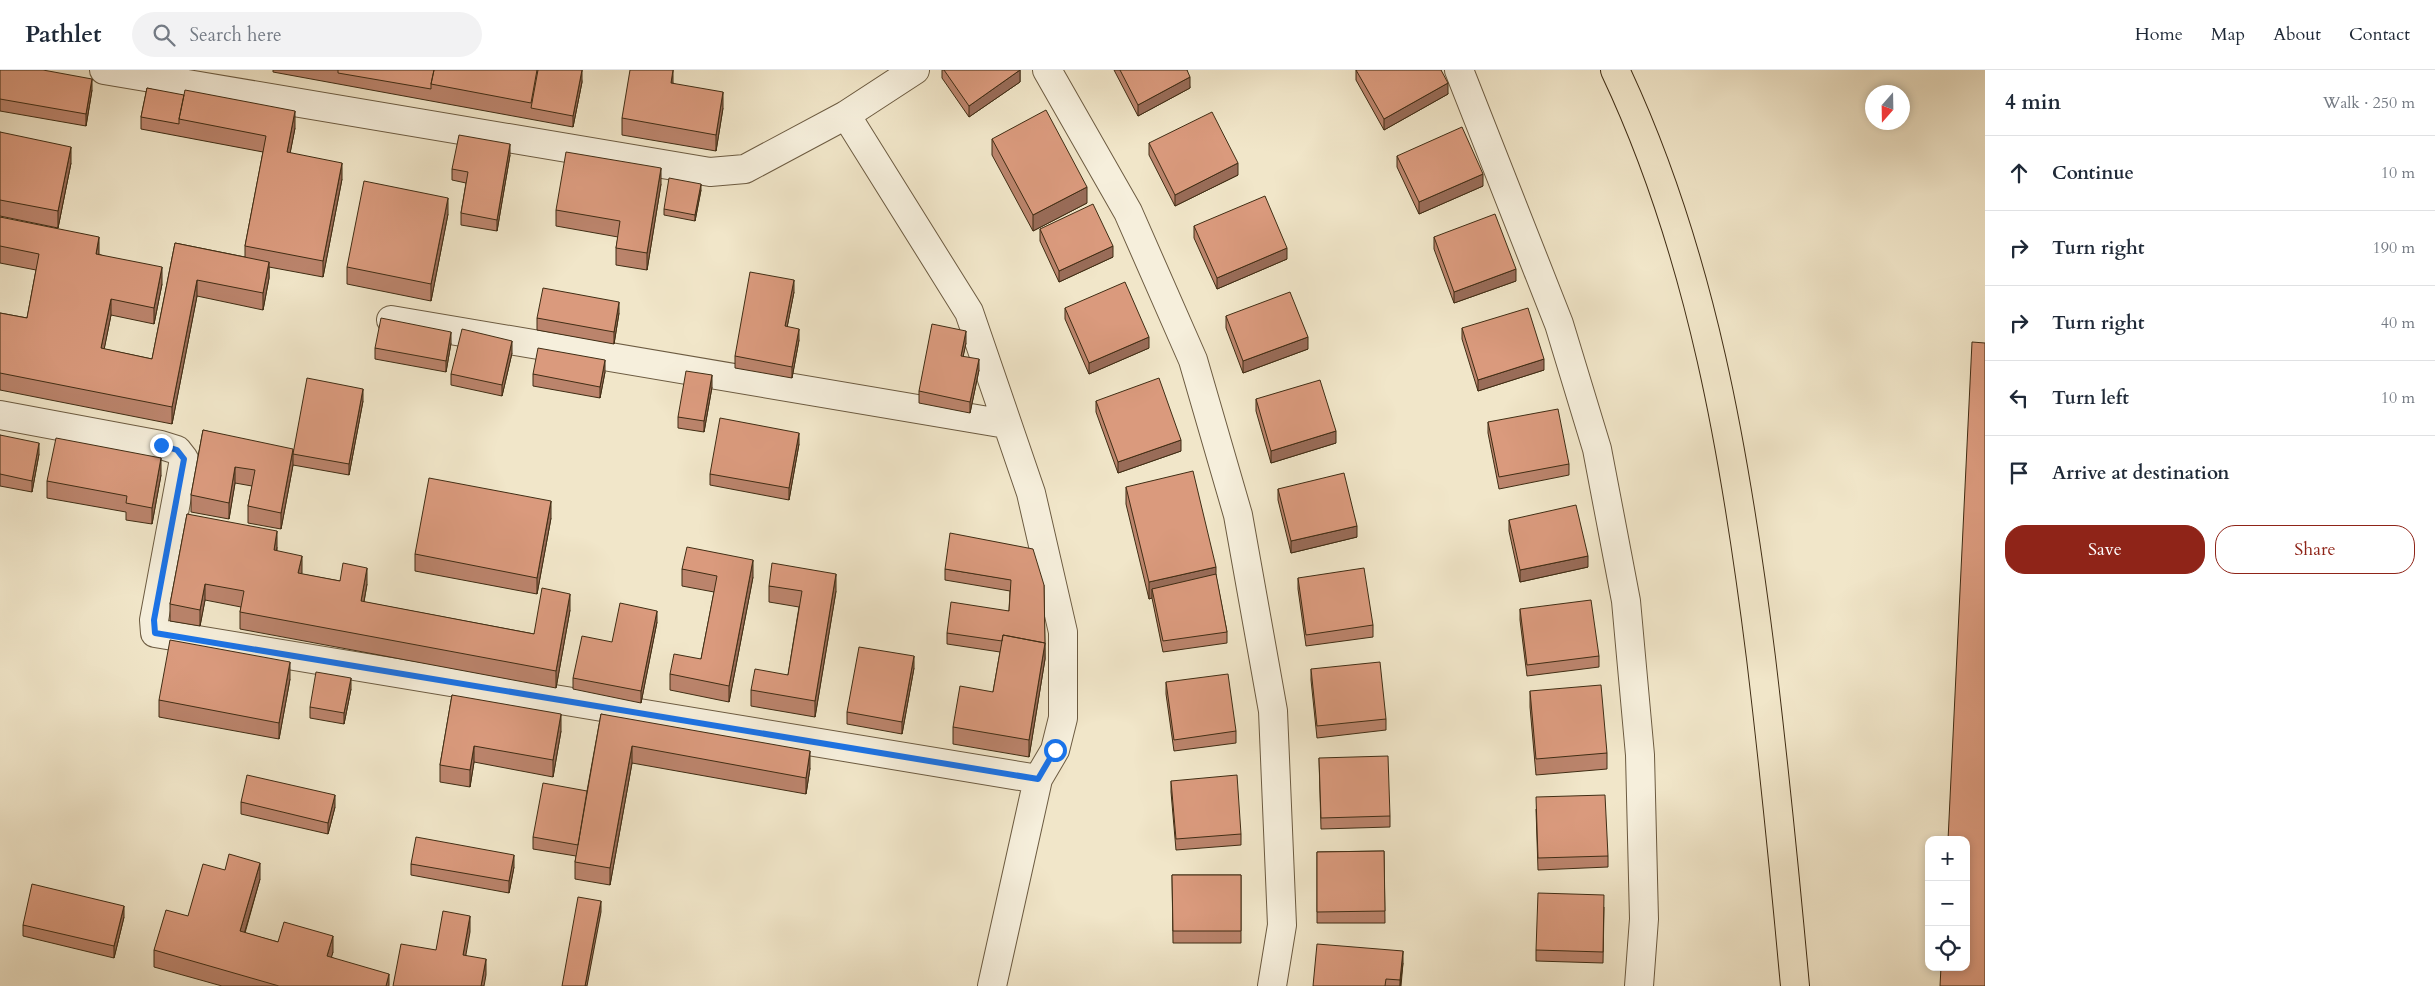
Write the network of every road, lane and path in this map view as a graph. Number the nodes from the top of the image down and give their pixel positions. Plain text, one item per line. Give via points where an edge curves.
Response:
1 (104, 70) edge
2 (915, 70) edge
3 (1047, 70) edge
4 (1459, 70) edge
5 (1615, 70) edge
6 (846, 115) junction
7 (391, 320) edge
8 (0, 415) edge
9 (1006, 424) junction
10 (1038, 779) junction
11 (992, 986) edge
12 (1272, 986) edge
13 (1639, 986) edge
14 (1795, 986) edge

1 - 6 street via 710,172 745,169
2 - 6 street
3 - 12 street via 1128,212 1193,360 1238,515 1273,711 1282,925
4 - 13 street via 1559,324 1599,458 1626,601 1640,755 1644,919
5 - 14 main road via 1637,116 1686,258 1719,397 1746,535 1780,817
6 - 9 street via 969,312
7 - 9 street
8 - 10 street via 161,445 177,450 184,459 154,620 155,633
9 - 10 street via 1031,493 1063,632 1063,718 1055,750
10 - 11 street

